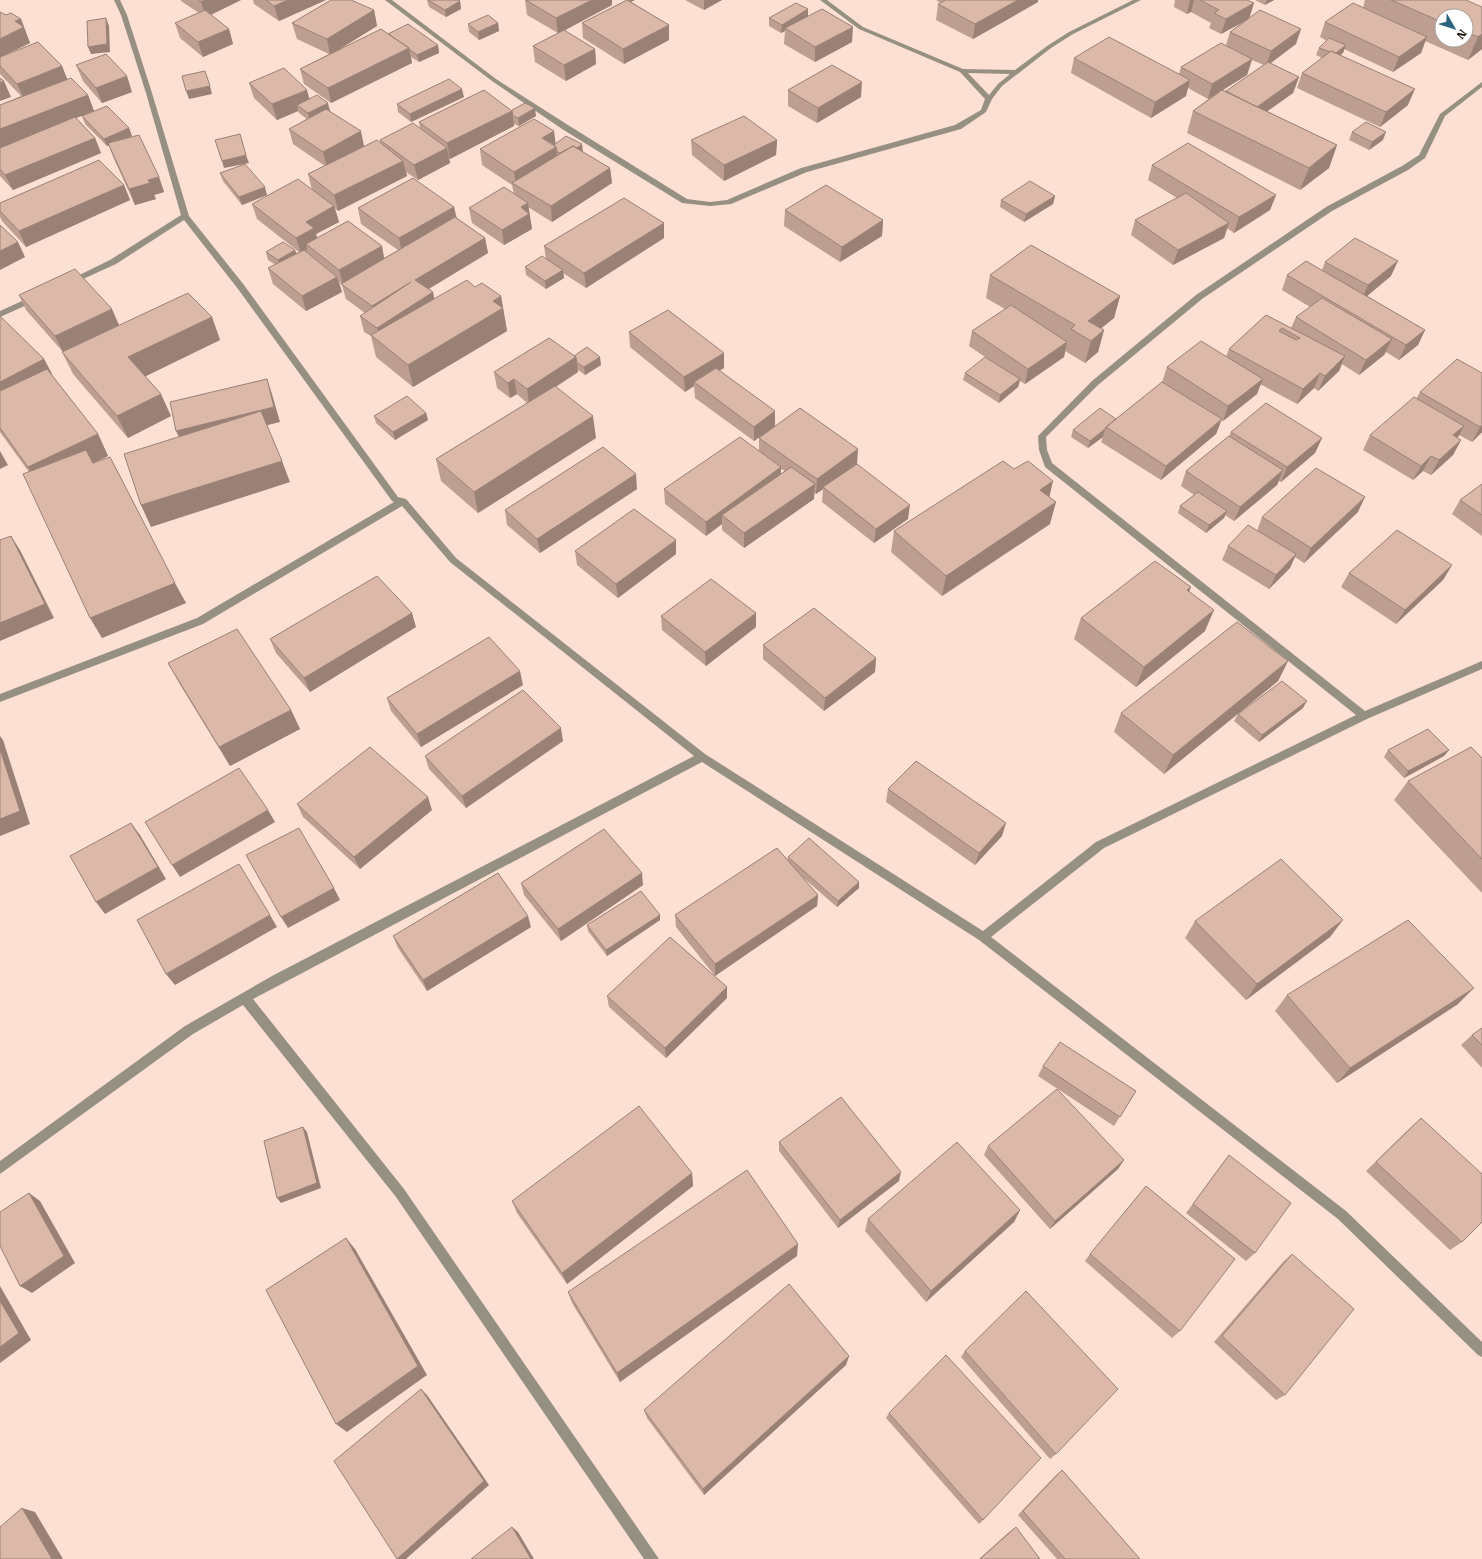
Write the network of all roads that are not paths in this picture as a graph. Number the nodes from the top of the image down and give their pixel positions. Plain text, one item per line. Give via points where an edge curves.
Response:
1 (117, 0) edge
2 (388, 0) edge
3 (823, 0) edge
4 (1138, 0) edge
5 (962, 71) junction
6 (1016, 72) junction
7 (1482, 84) edge
8 (989, 99) junction
9 (185, 216) junction
10 (64, 285) edge
11 (42, 294) edge
12 (0, 314) edge
13 (403, 501) junction
14 (1482, 665) edge
15 (0, 698) edge
16 (1364, 716) junction
17 (702, 757) junction
18 (983, 937) junction
19 (245, 998) junction
20 (0, 1168) edge
21 (1482, 1351) edge
22 (652, 1559) edge

1 - 9 street via 147,86
2 - 8 street via 494,80 685,201 710,204 728,202 804,170 958,127 984,111
3 - 5 street via 861,28
4 - 6 street via 1071,33
5 - 6 street
5 - 8 street
6 - 8 street via 1000,85
7 - 16 street via 1442,114 1422,156 1405,168 1329,209 1199,297 1095,383 1042,436 1048,465
9 - 10 street via 113,262
9 - 13 street via 241,287 395,499
11 - 12 street
13 - 15 street via 200,621
13 - 17 street via 453,560
14 - 16 street
16 - 18 street via 1100,845
17 - 18 street
17 - 19 street
18 - 21 street via 1342,1215
19 - 20 street via 189,1030
19 - 22 street via 400,1193

